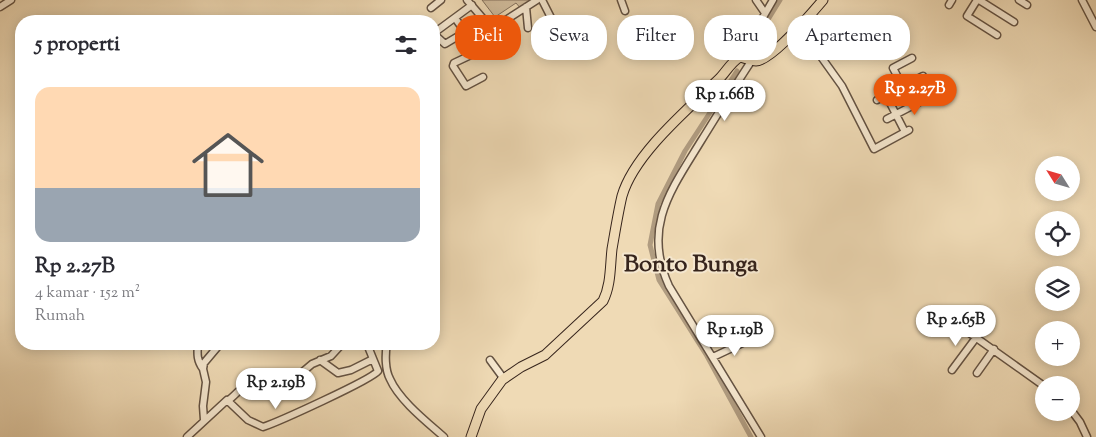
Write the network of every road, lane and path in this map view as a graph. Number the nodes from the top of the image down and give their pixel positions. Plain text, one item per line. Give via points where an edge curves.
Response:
1 (11, 0) edge
2 (441, 0) edge
3 (537, 0) edge
4 (542, 0) edge
5 (621, 0) edge
6 (756, 0) edge
7 (773, 0) edge
8 (823, 0) edge
9 (978, 0) edge
10 (1019, 0) edge
11 (1082, 0) edge
12 (469, 3) edge
13 (1027, 5) dead end
14 (0, 7) edge
15 (526, 7) junction
16 (431, 8) dead end
17 (625, 11) dead end
18 (765, 13) joint
19 (458, 15) edge
20 (550, 15) edge
21 (809, 15) edge
22 (455, 18) edge
23 (1014, 22) dead end
24 (1096, 27) edge
25 (528, 28) dead end
26 (440, 29) edge
27 (997, 35) dead end
28 (787, 37) edge
29 (455, 38) edge
30 (440, 39) edge
31 (777, 47) edge
32 (912, 58) dead end
33 (460, 60) edge
34 (736, 60) edge
35 (752, 60) joint
36 (758, 60) edge
37 (823, 60) edge
38 (923, 76) dead end
39 (483, 77) dead end
40 (903, 87) junction
41 (886, 95) junction
42 (932, 95) dead end
43 (877, 100) dead end
44 (896, 114) junction
45 (887, 119) dead end
46 (954, 322) dead end
47 (986, 323) dead end
48 (976, 337) junction
49 (750, 340) dead end
50 (994, 349) junction
51 (198, 350) edge
52 (214, 350) edge
53 (336, 350) edge
54 (370, 350) edge
55 (386, 350) edge
56 (713, 357) junction
57 (373, 358) junction
58 (320, 360) junction
59 (490, 360) dead end
60 (203, 369) junction
61 (952, 370) dead end
62 (977, 373) dead end
63 (504, 379) junction
64 (1035, 379) edge
65 (229, 400) junction
66 (204, 420) junction
67 (1079, 421) edge
68 (186, 437) edge
69 (444, 437) edge
70 (471, 437) edge
71 (761, 437) edge
72 (1087, 437) edge

1 - 14 street
2 - 16 street
3 - 15 street
4 - 20 street
5 - 17 street
6 - 18 street
7 - 18 street
8 - 21 main road
9 - 23 street
9 - 27 street via 967,16
10 - 13 street
11 - 24 street
12 - 15 street via 492,29
12 - 19 street
15 - 25 street
22 - 26 street
28 - 31 main road
29 - 30 street via 445,44
32 - 40 street via 893,68
33 - 39 street via 453,66 466,86
34 - 63 main road via 677,118 629,178 616,225 608,290 601,304 545,355
35 - 36 main road
35 - 56 street via 668,195 660,224 658,249 666,278
37 - 44 street via 842,86 874,149 907,131
38 - 40 street
40 - 41 street
41 - 43 street
41 - 44 street
42 - 44 street
44 - 45 street
46 - 48 street
47 - 48 street
48 - 50 street
48 - 61 street
49 - 56 street
50 - 62 street
50 - 64 street
51 - 60 street
52 - 60 street via 206,359
53 - 58 street
54 - 57 street
55 - 69 street via 390,380 406,401
56 - 71 street
57 - 58 street via 338,373
57 - 65 street via 378,369 375,374 265,426 248,420
58 - 65 street via 293,380 258,376
59 - 63 street
60 - 66 street via 206,382
63 - 70 main road via 481,409
65 - 66 street
66 - 68 street
67 - 72 street

